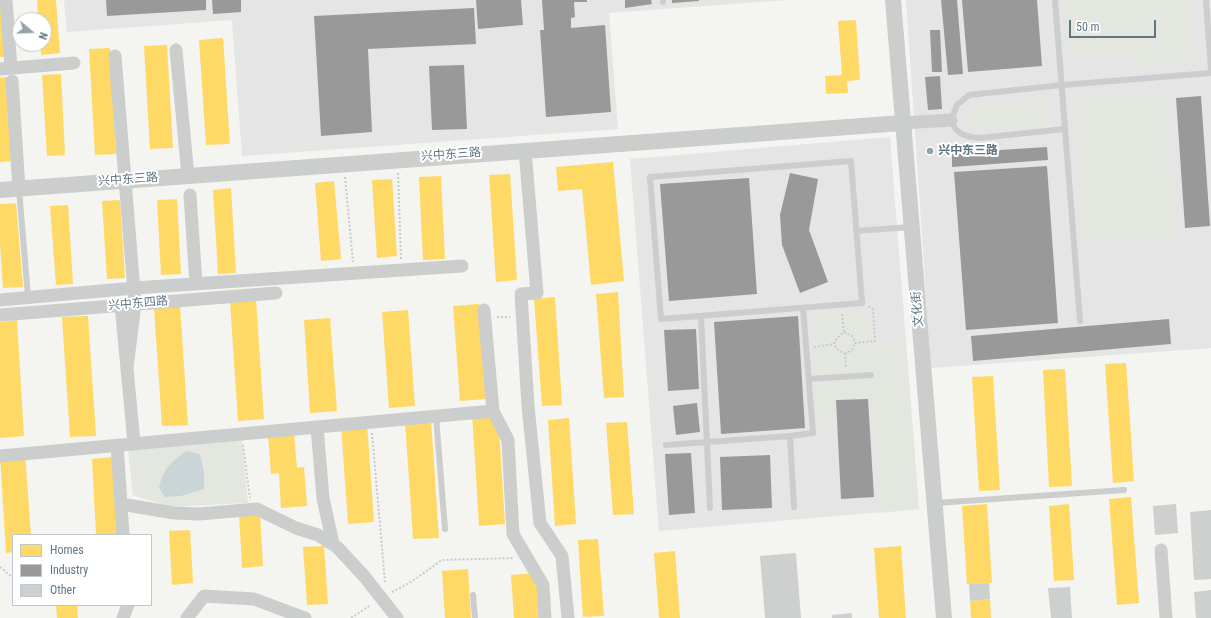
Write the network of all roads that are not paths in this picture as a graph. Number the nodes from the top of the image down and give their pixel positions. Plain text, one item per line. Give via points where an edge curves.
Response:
1 (6, 0) edge
2 (892, 0) edge
3 (1055, 0) edge
4 (1206, 0) edge
5 (176, 50) dead end
6 (115, 56) dead end
7 (74, 63) dead end
8 (1211, 70) edge
9 (7, 73) edge
10 (1211, 74) edge
11 (1062, 85) junction
12 (951, 120) junction
13 (902, 123) junction
14 (1065, 130) junction
15 (525, 150) junction
16 (188, 176) junction
17 (125, 181) junction
18 (19, 189) junction
19 (0, 190) edge
20 (190, 195) dead end
21 (911, 227) junction
22 (856, 231) junction
23 (462, 266) dead end
24 (196, 284) junction
25 (134, 288) junction
26 (276, 293) dead end
27 (28, 297) junction
28 (0, 300) edge
29 (135, 304) junction
30 (121, 305) junction
31 (803, 308) junction
32 (485, 314) road end
33 (0, 315) edge
34 (701, 316) junction
35 (1080, 321) dead end
36 (127, 368) junction
37 (871, 376) dead end
38 (809, 379) junction
39 (493, 411) junction
40 (436, 416) junction
41 (317, 427) junction
42 (790, 436) junction
43 (707, 442) junction
44 (134, 444) junction
45 (117, 445) junction
46 (666, 445) dead end
47 (0, 456) edge
48 (1124, 490) dead end
49 (934, 503) junction
50 (121, 504) junction
51 (794, 507) dead end
52 (710, 508) dead end
53 (445, 529) dead end
54 (123, 534) edge
55 (333, 544) junction
56 (1161, 550) dead end
57 (473, 595) dead end
58 (128, 606) edge
59 (123, 618) edge
60 (187, 618) edge
61 (305, 618) edge
62 (397, 618) edge
63 (475, 618) edge
64 (546, 618) edge
65 (568, 618) edge
66 (944, 618) edge
67 (1166, 618) edge

1 - 9 street
2 - 13 street, 文化街
3 - 11 lane
4 - 8 lane
5 - 16 street
6 - 17 street
7 - 9 street
9 - 18 street
10 - 11 lane
11 - 12 lane via 969,95 957,105
11 - 14 lane
12 - 13 street
12 - 14 lane via 957,132 967,137
13 - 15 street, 兴中东三路
13 - 21 street, 文化街
14 - 35 lane
15 - 16 street, 兴中东三路
15 - 65 street via 537,293 521,294 540,523 562,556
16 - 17 street, 兴中东三路
17 - 18 street, 兴中东三路
17 - 25 street
18 - 19 street, 兴中东三路
18 - 27 lane
20 - 24 street
21 - 22 lane
21 - 49 street, 文化街
22 - 31 lane via 862,303
22 - 34 lane via 851,161 650,177 661,319
23 - 24 street
24 - 25 street
25 - 27 street
25 - 29 street
26 - 29 street, 兴中东四路
27 - 28 street
29 - 30 street, 兴中东四路
29 - 36 street
30 - 33 street, 兴中东四路
30 - 36 street
31 - 34 lane
31 - 38 lane
32 - 39 street
34 - 43 lane
36 - 44 street
37 - 38 lane
38 - 42 lane via 813,433
39 - 40 street
39 - 64 street via 508,440 513,534 543,585
40 - 41 street
40 - 53 lane
41 - 44 street
41 - 55 street via 322,498
42 - 43 lane
42 - 51 lane
43 - 46 lane
43 - 52 lane
44 - 45 street
45 - 47 street
45 - 50 street
48 - 49 lane
49 - 66 street, 文化街
50 - 54 street
50 - 55 street via 174,513 199,514 257,509
55 - 62 street via 384,596
56 - 67 street
57 - 63 lane
58 - 59 street
60 - 61 street via 204,596 254,599

